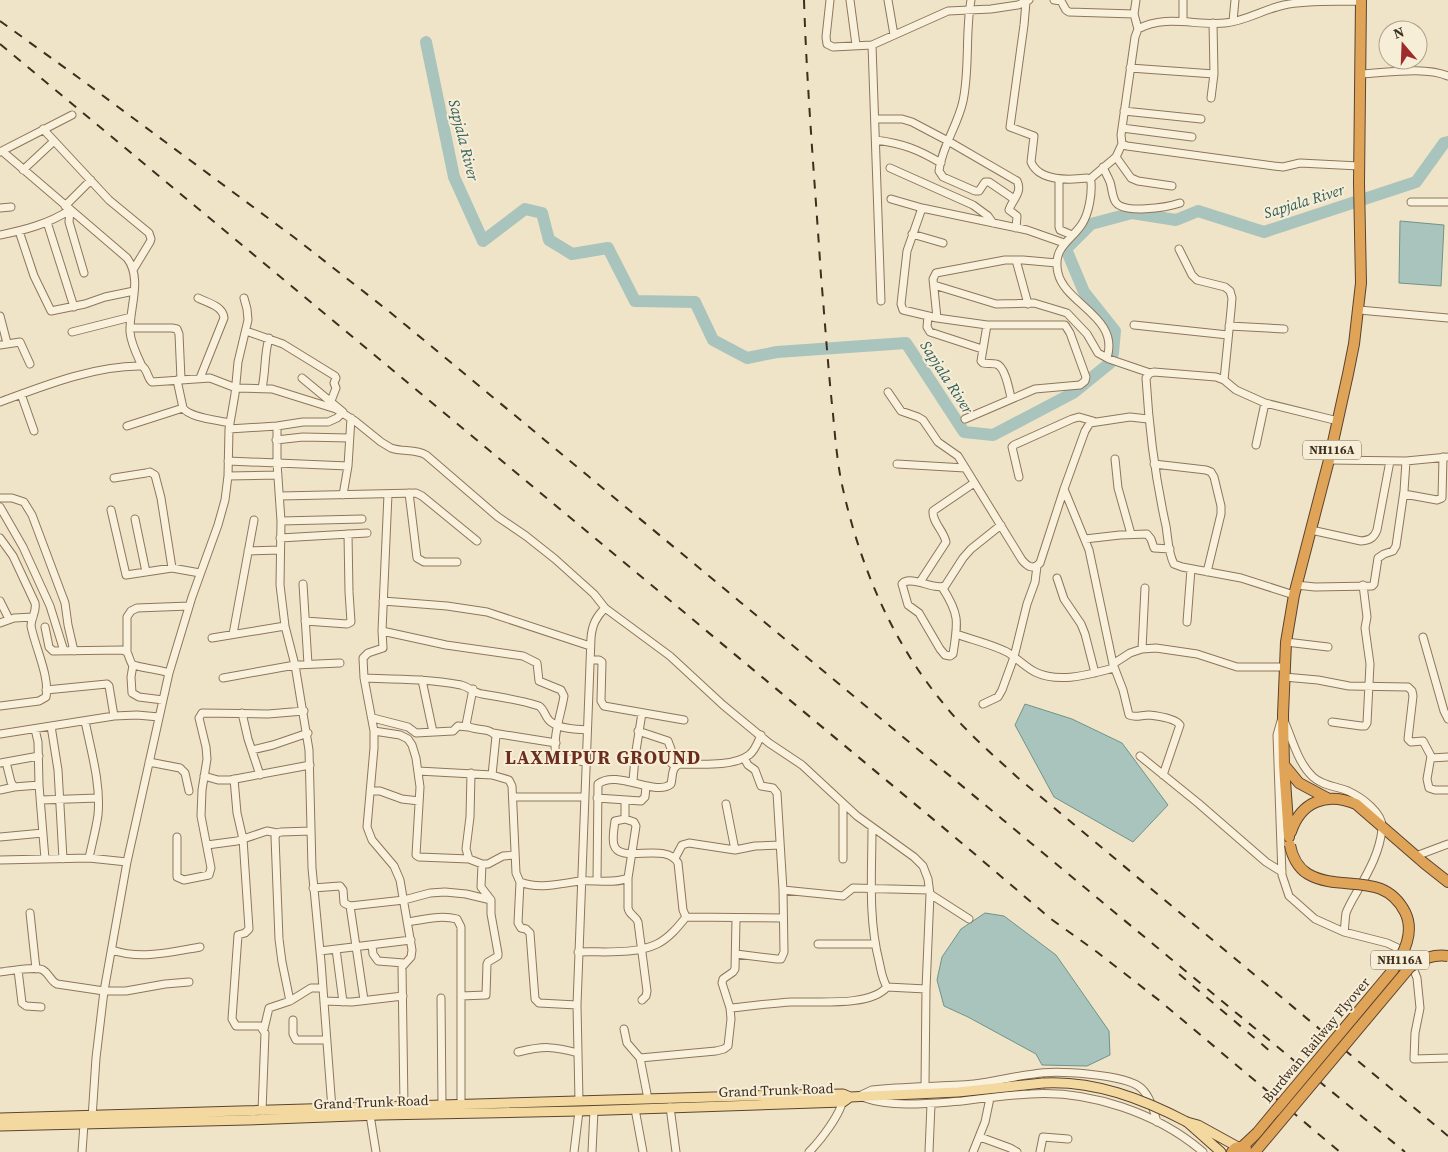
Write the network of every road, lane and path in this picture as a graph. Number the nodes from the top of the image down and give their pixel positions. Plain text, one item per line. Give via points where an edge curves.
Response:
1 (830, 0) edge
2 (850, 0) edge
3 (888, 0) edge
4 (971, 0) edge
5 (1054, 0) edge
6 (1136, 0) edge
7 (1183, 0) edge
8 (1236, 0) edge
9 (1027, 1) edge
10 (1361, 1) edge
11 (969, 10) junction
12 (1134, 14) junction
13 (1184, 21) junction
14 (1233, 21) junction
15 (1213, 23) junction
16 (1138, 29) junction
17 (894, 35) junction
18 (856, 45) junction
19 (872, 45) junction
20 (1130, 68) junction
21 (1214, 74) junction
22 (1360, 74) junction
23 (1448, 76) edge
24 (1211, 98) dead end
25 (1124, 111) junction
26 (72, 115) dead end
27 (876, 119) junction
28 (1201, 119) dead end
29 (1122, 128) junction
30 (42, 129) junction
31 (1192, 137) dead end
32 (876, 140) junction
33 (948, 141) junction
34 (53, 142) junction
35 (1122, 144) junction
36 (1, 151) edge
37 (1116, 157) junction
38 (941, 163) junction
39 (1359, 166) junction
40 (1103, 167) junction
41 (890, 168) dead end
42 (23, 170) junction
43 (1090, 179) junction
44 (91, 180) junction
45 (1058, 180) junction
46 (1172, 186) dead end
47 (891, 199) dead end
48 (1014, 199) junction
49 (1411, 202) dead end
50 (1448, 202) edge
51 (1180, 204) dead end
52 (11, 207) dead end
53 (0, 208) edge
54 (68, 208) junction
55 (922, 208) junction
56 (47, 222) junction
57 (993, 223) junction
58 (1016, 228) junction
59 (19, 231) junction
60 (912, 234) junction
61 (0, 235) edge
62 (1072, 235) junction
63 (943, 243) dead end
64 (1064, 243) junction
65 (1179, 249) dead end
66 (1016, 260) junction
67 (1057, 263) junction
68 (133, 270) junction
69 (84, 273) dead end
70 (934, 285) junction
71 (134, 291) junction
72 (198, 298) dead end
73 (244, 298) dead end
74 (881, 300) dead end
75 (1028, 304) junction
76 (74, 307) junction
77 (1359, 310) junction
78 (0, 316) edge
79 (928, 316) junction
80 (131, 317) junction
81 (937, 318) junction
82 (1448, 318) edge
83 (986, 325) junction
84 (1134, 325) dead end
85 (1229, 326) junction
86 (130, 328) junction
87 (1284, 329) dead end
88 (246, 331) junction
89 (72, 332) dead end
90 (1228, 335) junction
91 (269, 338) junction
92 (3, 344) edge
93 (982, 349) junction
94 (1110, 359) junction
95 (30, 364) dead end
96 (142, 366) junction
97 (1150, 373) junction
98 (200, 378) junction
99 (302, 378) dead end
100 (179, 379) junction
101 (1224, 380) junction
102 (236, 388) junction
103 (262, 388) junction
104 (888, 392) dead end
105 (21, 394) junction
106 (1012, 398) junction
107 (0, 402) edge
108 (331, 402) junction
109 (1265, 403) junction
110 (183, 408) junction
111 (343, 412) junction
112 (352, 418) junction
113 (965, 419) dead end
114 (1148, 419) junction
115 (1093, 421) junction
116 (1338, 421) junction
117 (127, 426) dead end
118 (230, 426) junction
119 (277, 426) junction
120 (34, 431) dead end
121 (349, 438) junction
122 (276, 440) junction
123 (1256, 445) dead end
124 (1446, 457) edge
125 (1115, 459) dead end
126 (1329, 460) junction
127 (228, 461) junction
128 (1390, 461) junction
129 (1406, 461) junction
130 (277, 463) junction
131 (897, 464) dead end
132 (1154, 464) junction
133 (348, 466) junction
134 (965, 468) junction
135 (278, 475) junction
136 (228, 476) junction
137 (1018, 477) dead end
138 (114, 478) dead end
139 (974, 483) junction
140 (1064, 489) junction
141 (409, 493) junction
142 (388, 494) junction
143 (1404, 494) junction
144 (343, 495) junction
145 (280, 496) junction
146 (0, 498) edge
147 (0, 507) edge
148 (111, 510) dead end
149 (135, 519) dead end
150 (362, 519) dead end
151 (254, 520) dead end
152 (281, 521) junction
153 (1001, 525) junction
154 (1311, 530) junction
155 (367, 533) dead end
156 (348, 534) junction
157 (1131, 534) junction
158 (0, 538) edge
159 (280, 538) junction
160 (1086, 539) junction
161 (477, 541) dead end
162 (1170, 549) junction
163 (280, 550) junction
164 (248, 551) junction
165 (457, 562) dead end
166 (1037, 566) junction
167 (172, 568) junction
168 (1191, 569) junction
169 (146, 572) junction
170 (1207, 572) junction
171 (200, 573) junction
172 (1056, 578) dead end
173 (920, 582) junction
174 (303, 584) dead end
175 (1363, 585) junction
176 (942, 587) junction
177 (1145, 588) dead end
178 (1295, 590) junction
179 (0, 601) edge
180 (383, 601) junction
181 (189, 606) junction
182 (605, 608) junction
183 (32, 617) junction
184 (9, 619) junction
185 (305, 621) junction
186 (1187, 622) dead end
187 (0, 623) edge
188 (285, 626) junction
189 (45, 627) dead end
190 (382, 632) junction
191 (233, 634) junction
192 (956, 634) junction
193 (1423, 637) dead end
194 (212, 638) dead end
195 (1286, 642) junction
196 (590, 646) junction
197 (1328, 647) dead end
198 (1142, 649) junction
199 (64, 651) junction
200 (74, 651) junction
201 (127, 652) junction
202 (1014, 657) junction
203 (590, 660) junction
204 (340, 663) dead end
205 (308, 664) junction
206 (133, 665) junction
207 (295, 665) junction
208 (1114, 666) junction
209 (1284, 672) junction
210 (169, 673) junction
211 (1096, 673) junction
212 (223, 678) dead end
213 (364, 678) junction
214 (422, 680) junction
215 (1369, 688) junction
216 (473, 689) junction
217 (46, 690) junction
218 (163, 700) junction
219 (983, 704) dead end
220 (0, 706) edge
221 (304, 711) junction
222 (242, 713) junction
223 (642, 713) junction
224 (114, 716) junction
225 (159, 717) junction
226 (373, 718) junction
227 (1284, 718) junction
228 (1448, 719) edge
229 (684, 720) dead end
230 (86, 721) junction
231 (1332, 722) dead end
232 (558, 725) junction
233 (51, 726) junction
234 (468, 727) junction
235 (35, 729) junction
236 (587, 730) junction
237 (374, 731) junction
238 (638, 731) junction
239 (433, 732) junction
240 (308, 733) junction
241 (493, 733) junction
242 (0, 734) edge
243 (761, 735) junction
244 (556, 743) junction
245 (252, 750) junction
246 (38, 756) junction
247 (1140, 756) dead end
248 (1448, 756) edge
249 (744, 758) junction
250 (1431, 758) junction
251 (149, 762) junction
252 (585, 762) junction
253 (3, 763) edge
254 (310, 765) junction
255 (675, 766) junction
256 (1284, 766) junction
257 (418, 771) junction
258 (472, 773) junction
259 (260, 775) junction
260 (492, 775) junction
261 (1163, 775) junction
262 (204, 776) junction
263 (234, 779) junction
264 (633, 782) junction
265 (39, 785) junction
266 (646, 786) junction
267 (14, 787) junction
268 (0, 790) edge
269 (1448, 790) edge
270 (370, 791) junction
271 (189, 792) dead end
272 (513, 797) junction
273 (584, 797) junction
274 (98, 798) junction
275 (597, 798) junction
276 (1327, 798) junction
277 (41, 800) junction
278 (60, 800) junction
279 (625, 800) junction
280 (419, 801) junction
281 (726, 804) dead end
282 (843, 804) junction
283 (624, 819) junction
284 (1382, 826) junction
285 (872, 827) junction
286 (311, 831) junction
287 (43, 833) junction
288 (278, 833) junction
289 (177, 837) dead end
290 (0, 838) edge
291 (243, 839) junction
292 (1290, 841) junction
293 (1448, 844) edge
294 (207, 845) junction
295 (780, 845) junction
296 (735, 850) junction
297 (632, 854) junction
298 (515, 855) junction
299 (1416, 856) junction
300 (63, 858) junction
301 (89, 858) junction
302 (675, 858) junction
303 (45, 859) junction
304 (469, 859) junction
305 (0, 860) edge
306 (843, 860) dead end
307 (126, 862) junction
308 (482, 864) junction
309 (1282, 872) junction
310 (628, 878) junction
311 (581, 881) junction
312 (593, 881) junction
313 (520, 882) junction
314 (1448, 882) edge
315 (313, 888) junction
316 (872, 889) junction
317 (783, 890) junction
318 (929, 892) junction
319 (404, 900) junction
320 (491, 900) junction
321 (350, 906) junction
322 (30, 912) dead end
323 (686, 917) junction
324 (736, 918) junction
325 (782, 918) junction
326 (969, 919) dead end
327 (408, 922) junction
328 (1344, 932) junction
329 (410, 940) junction
330 (818, 944) dead end
331 (875, 944) junction
332 (372, 945) junction
333 (200, 946) dead end
334 (355, 947) junction
335 (336, 949) junction
336 (640, 949) junction
337 (112, 950) junction
338 (320, 950) junction
339 (578, 952) junction
340 (736, 954) junction
341 (1448, 956) edge
342 (404, 963) junction
343 (36, 969) junction
344 (18, 970) junction
345 (0, 972) edge
346 (189, 982) dead end
347 (887, 987) junction
348 (323, 988) junction
349 (926, 990) junction
350 (104, 991) junction
351 (403, 996) junction
352 (461, 996) junction
353 (441, 998) dead end
354 (364, 1000) junction
355 (642, 1000) dead end
356 (290, 1001) junction
357 (324, 1001) junction
358 (343, 1002) junction
359 (577, 1005) junction
360 (41, 1007) dead end
361 (730, 1008) junction
362 (293, 1020) dead end
363 (264, 1029) junction
364 (624, 1029) dead end
365 (326, 1040) junction
366 (518, 1052) dead end
367 (578, 1053) junction
368 (640, 1058) junction
369 (1448, 1058) edge
370 (925, 1086) junction
371 (849, 1097) junction
372 (990, 1098) junction
373 (648, 1099) junction
374 (931, 1104) junction
375 (461, 1105) junction
376 (404, 1106) junction
377 (442, 1106) junction
378 (579, 1106) junction
379 (670, 1107) junction
380 (332, 1109) junction
381 (635, 1109) junction
382 (594, 1110) junction
383 (262, 1111) junction
384 (370, 1115) junction
385 (0, 1118) edge
386 (90, 1121) junction
387 (1157, 1122) junction
388 (1187, 1122) junction
389 (0, 1126) edge
390 (980, 1137) junction
391 (1068, 1139) dead end
392 (813, 1150) edge
393 (1240, 1150) edge
394 (82, 1152) edge
395 (376, 1152) edge
396 (574, 1152) edge
397 (592, 1152) edge
398 (643, 1152) edge
399 (676, 1152) edge
400 (929, 1152) edge
401 (973, 1152) edge
402 (1018, 1152) edge
403 (1040, 1152) edge
404 (1203, 1152) edge
405 (1221, 1152) edge
406 (1255, 1152) edge

1 - 18 street via 827,44 833,47
2 - 18 street
3 - 17 street
4 - 11 street
5 - 12 street via 1061,1 1069,12
6 - 12 street
7 - 13 street
8 - 14 street
9 - 11 street via 1018,5
9 - 45 street via 1010,126 1034,136 1032,166
10 - 14 street via 1287,5
10 - 22 highway, NH116A
11 - 17 street via 948,10
11 - 33 street via 965,87 957,121
12 - 16 street
13 - 15 street
13 - 16 street via 1146,25
14 - 15 street
15 - 21 street
16 - 20 street
17 - 19 street
18 - 19 street
19 - 27 street
20 - 21 street
20 - 25 street
21 - 24 street
22 - 23 street via 1427,71
22 - 39 highway, NH116A
25 - 28 street
25 - 29 street
26 - 30 street
27 - 32 street
27 - 33 street via 912,122
29 - 31 street
29 - 35 street
30 - 34 street
30 - 36 street
32 - 38 street via 911,147
32 - 74 street
33 - 38 street
33 - 48 street via 1017,181 1019,190
34 - 42 street
34 - 44 street
35 - 37 street
35 - 39 street via 1274,166 1300,163
36 - 42 street
37 - 40 street
37 - 46 street via 1131,178
38 - 48 street via 939,171 943,177 975,191 987,182
39 - 77 highway, NH116A via 1362,259
40 - 43 street
40 - 51 street via 1119,206 1156,208
41 - 57 street via 973,205
42 - 54 street
43 - 45 street
43 - 62 street via 1084,222
44 - 54 street
44 - 68 street via 150,236 150,242
45 - 62 street via 1058,227
47 - 55 street
48 - 58 street via 1009,210 1017,216
49 - 50 street
52 - 53 street
54 - 56 street
54 - 68 street via 127,258
54 - 69 street
55 - 57 street
55 - 60 street
56 - 59 street
56 - 76 street
57 - 58 street
58 - 64 street
59 - 61 street
59 - 76 street via 49,309
60 - 63 street
60 - 79 street via 904,267 902,309
62 - 64 street
64 - 67 street
65 - 85 street via 1197,280 1226,287 1230,291
66 - 67 street
66 - 70 street via 940,272 934,276
66 - 75 street
67 - 94 street via 1061,284 1088,310 1108,336
68 - 71 street
70 - 75 street via 996,304
70 - 81 street
71 - 76 street
71 - 80 street
72 - 98 street via 224,312
73 - 88 street via 248,309
75 - 94 street via 1067,313 1098,353
77 - 82 street
77 - 116 highway, NH116A
78 - 92 street
79 - 81 street
79 - 93 street via 930,332
80 - 86 street
80 - 89 street
81 - 83 street
83 - 93 street
83 - 106 street via 1065,325 1086,377 1080,385 1035,389
84 - 90 street
85 - 87 street
85 - 90 street
86 - 96 street
86 - 100 street via 177,329
88 - 91 street
88 - 102 street via 238,362
90 - 101 street
91 - 103 street
91 - 108 street via 335,376 336,388
92 - 95 street via 20,342
93 - 106 street via 981,361 1000,366
94 - 97 street
96 - 100 street via 152,382
96 - 105 street via 104,370
97 - 101 street
97 - 114 street via 1146,378
98 - 100 street
98 - 102 street via 210,378
99 - 108 street
100 - 110 street
101 - 109 street via 1236,390
102 - 103 street
102 - 118 street
103 - 111 street
104 - 134 street via 901,411 923,420 938,442 958,456
105 - 107 street
105 - 120 street
106 - 113 street
108 - 111 street
109 - 116 street
109 - 123 street
110 - 117 street
110 - 118 street via 192,415
111 - 112 street
111 - 119 street via 328,422
112 - 121 street
112 - 182 street via 391,448 426,455 498,518 555,559
114 - 115 street via 1130,417
114 - 132 street
115 - 137 street via 1072,419 1014,445
115 - 140 street via 1085,430
116 - 126 highway, NH116A
118 - 119 street
118 - 127 street
119 - 122 street
121 - 122 street
121 - 133 street
122 - 130 street
124 - 129 street
124 - 143 street via 1442,498
125 - 157 street via 1118,488
126 - 128 street
126 - 154 highway, NH116A
127 - 130 street
127 - 136 street
128 - 129 street
128 - 154 street via 1374,536 1361,541
129 - 143 street
130 - 133 street
130 - 135 street
131 - 134 street
132 - 162 street
132 - 170 street via 1206,470 1214,477 1221,514
133 - 144 street
134 - 139 street
135 - 136 street
135 - 145 street
136 - 171 street via 218,525
138 - 167 street via 146,472 155,475
139 - 153 street
139 - 173 street via 933,511 946,542
140 - 160 street
140 - 166 street
141 - 142 street
141 - 161 street via 422,496
141 - 165 street via 416,558 424,562
142 - 144 street
142 - 180 street
143 - 175 street via 1396,546 1378,558 1374,584
144 - 145 street
145 - 152 street
146 - 200 street via 24,502 32,515 65,603
147 - 199 street via 50,606
148 - 169 street via 126,575
149 - 169 street
150 - 152 street
151 - 164 street
152 - 159 street
153 - 166 street via 1022,560 1028,566
153 - 176 street via 970,549
154 - 178 highway, NH116A
155 - 156 street
156 - 159 street
156 - 185 street via 351,622
157 - 160 street
157 - 162 street via 1147,534 1154,548
158 - 183 street via 13,556 35,603
159 - 163 street
160 - 208 street
162 - 168 street via 1174,564
163 - 164 street
163 - 188 street
164 - 191 street
166 - 202 street
167 - 169 street
167 - 171 street
168 - 170 street
168 - 186 street
170 - 178 street
171 - 181 street
172 - 211 street via 1064,599 1081,624
173 - 176 street
173 - 192 street via 904,582 906,601 919,613 940,649 948,656 953,654
174 - 185 street
175 - 178 street
175 - 215 street
176 - 192 street via 957,614
177 - 198 street
178 - 195 highway, NH116A
179 - 184 street
180 - 190 street
180 - 196 street via 487,612
181 - 201 street via 131,611
181 - 210 street
182 - 196 street via 592,627
182 - 243 street via 670,656
183 - 184 street
183 - 217 street
184 - 187 street
185 - 205 street
188 - 191 street
188 - 207 street
189 - 199 street via 51,650
190 - 213 street via 383,648 368,652 363,658
190 - 232 street via 523,656 536,662 539,681 563,692
191 - 194 street
192 - 202 street via 996,647
193 - 228 street
195 - 197 street
195 - 209 highway, NH116A
196 - 203 street
198 - 208 street via 1130,653
198 - 209 street via 1182,651 1237,667
199 - 200 street
200 - 201 street
201 - 206 street
202 - 211 street via 1036,672 1052,677
202 - 219 street via 998,697
203 - 223 street via 599,660 603,665 602,705
203 - 236 street
204 - 205 street
205 - 207 street
206 - 210 street
206 - 218 street via 132,693
207 - 212 street
207 - 221 street
208 - 211 street
208 - 261 street via 1130,717 1148,715 1179,722
209 - 215 street
209 - 227 highway, NH116A
210 - 218 street
213 - 214 street
213 - 226 street
214 - 216 street
214 - 239 street
215 - 231 street via 1365,726
215 - 250 street via 1408,687 1412,691 1408,739 1411,742 1423,741
216 - 232 street via 478,693 539,706 551,722
216 - 234 street via 466,721
217 - 220 street via 46,697 39,701
217 - 224 street via 107,684
218 - 225 street
221 - 222 street
221 - 240 street
222 - 245 street
222 - 262 street via 205,712 200,715 207,754
223 - 229 street
223 - 238 street
224 - 225 street
224 - 230 street
225 - 251 street
226 - 237 street
226 - 239 street via 408,727 416,733
227 - 256 highway, NH116A
227 - 284 street via 1307,772 1324,784 1359,797 1374,810
227 - 309 street via 1277,734
230 - 233 street
230 - 274 street
232 - 236 street
232 - 244 street
233 - 235 street
233 - 278 street
234 - 239 street via 460,725 453,731
234 - 241 street
235 - 242 street
235 - 246 street
236 - 252 street
237 - 257 street via 408,739
237 - 270 street
238 - 255 street via 668,740 671,763
238 - 264 street
240 - 245 street
240 - 254 street
241 - 244 street
241 - 260 street via 496,742
243 - 249 street via 751,754
243 - 282 street via 802,764
244 - 252 street via 556,757
245 - 259 street
246 - 253 street
246 - 265 street
247 - 261 street
248 - 250 street
249 - 255 street via 732,762
249 - 295 street via 755,770 761,786 773,788 777,793
250 - 269 street via 1430,788
251 - 271 street via 180,768 185,774
251 - 307 street
252 - 273 street
253 - 267 street
254 - 259 street
254 - 286 street
255 - 266 street via 671,784 667,787
256 - 276 highway via 1308,789
256 - 292 highway, NH116A
257 - 258 street
257 - 280 street
258 - 260 street
258 - 304 street via 466,849
259 - 263 street
260 - 272 street via 509,780
261 - 309 street
262 - 263 street via 218,780
262 - 294 street via 201,816
263 - 291 street
264 - 266 street
264 - 275 street via 601,781 597,787
265 - 267 street
265 - 277 street
266 - 279 street via 644,800
267 - 268 street
270 - 280 street
270 - 319 street via 368,834 394,866
272 - 273 street
272 - 298 street
273 - 311 street
274 - 278 street
274 - 301 street
275 - 279 street
275 - 312 street
276 - 284 highway via 1356,804
276 - 292 highway via 1304,810 1294,824
277 - 278 street
277 - 287 street
278 - 300 street
279 - 283 street
280 - 304 street via 416,855
281 - 296 street
282 - 285 street
282 - 306 street
283 - 297 street via 636,826
283 - 297 street via 614,821 614,845 616,850
284 - 299 highway
284 - 328 street via 1372,866 1347,910
285 - 316 street
285 - 318 street via 923,866
286 - 288 street
286 - 315 street
287 - 290 street
287 - 303 street
288 - 291 street via 266,831
288 - 356 street via 275,837 279,939
289 - 294 street via 176,872 177,877 184,880 209,875
291 - 294 street
291 - 363 street via 249,929 238,935 232,1019 236,1026 252,1025
292 - 393 highway, Burdwan Railway Flyover / NH116A, bridge via 1294,859 1307,873 1327,880 1379,887 1388,892 1406,916 1408,937 1406,949 1393,970
293 - 299 street
295 - 296 street
295 - 317 street
296 - 302 street via 689,843 682,845
297 - 302 street via 668,854
297 - 310 street
298 - 308 street
298 - 313 street
299 - 314 highway
300 - 301 street
300 - 303 street
301 - 307 street
302 - 323 street
303 - 305 street
304 - 308 street
307 - 337 street
308 - 320 street via 481,887
309 - 328 street via 1288,896 1315,920
310 - 312 street
310 - 336 street via 628,912 638,922
311 - 312 street
311 - 313 street via 546,886
311 - 339 street
313 - 359 street via 518,923 530,934 535,1000 539,1003
315 - 321 street via 340,886 344,903
315 - 338 street
316 - 317 street via 853,888 843,896
316 - 318 street
316 - 331 street
317 - 325 street
318 - 326 street
318 - 349 street
319 - 320 street via 445,892
319 - 321 street
319 - 327 street
320 - 352 street via 498,956 486,964 487,993
321 - 334 street
322 - 343 street
323 - 324 street
323 - 336 street via 659,944
324 - 325 street
324 - 340 street
325 - 340 street via 784,952 781,959
327 - 329 street
327 - 352 street via 435,918 451,918 460,922
328 - 369 street via 1400,949 1411,963 1418,990 1420,1008 1414,1059
329 - 332 street
329 - 342 street via 411,957
330 - 331 street
331 - 347 street
332 - 334 street
332 - 342 street via 378,961
333 - 337 street via 169,953 136,955
334 - 335 street
334 - 354 street
335 - 338 street
335 - 358 street
336 - 339 street
336 - 355 street via 646,991
337 - 350 street
338 - 348 street
339 - 359 street
340 - 361 street via 735,969 722,983
341 - 406 highway, Burdwan Railway Flyover / NH116A, bridge via 1431,957 1410,967
342 - 351 street
343 - 344 street
343 - 350 street via 44,971 57,984
344 - 345 street
344 - 360 street via 22,1003
346 - 350 street
347 - 349 street
347 - 361 street via 871,997 857,999
348 - 356 street via 311,988
348 - 357 street
349 - 370 street
350 - 386 street
351 - 354 street
351 - 376 street
352 - 375 street
353 - 377 street
354 - 358 street
356 - 363 street via 269,1008
357 - 358 street
357 - 365 street
359 - 367 street
361 - 368 street via 730,1039 724,1049
362 - 365 street via 296,1040
363 - 383 street
364 - 368 street via 627,1043
365 - 380 street
366 - 367 street via 552,1047
367 - 378 street
368 - 373 street
370 - 371 street via 872,1090
370 - 387 street via 974,1084 1051,1072 1114,1078 1142,1089
371 - 373 main road, Grand Trunk Road
371 - 374 street via 875,1102
371 - 379 main road, Grand Trunk Road
371 - 388 main road, Burdwan Railway Flyover, bridge via 1076,1083 1114,1092
371 - 392 street
372 - 374 street
372 - 387 street via 1058,1094 1132,1110
372 - 390 street
373 - 378 main road, Grand Trunk Road
374 - 400 street
375 - 377 main road, Grand Trunk Road
375 - 378 main road, Grand Trunk Road
376 - 377 main road, Grand Trunk Road
376 - 380 main road, Grand Trunk Road
378 - 382 main road, Grand Trunk Road
378 - 384 main road, Grand Trunk Road
378 - 396 street
379 - 381 main road, Grand Trunk Road
379 - 399 street
380 - 383 main road, Grand Trunk Road
381 - 382 main road, Grand Trunk Road
381 - 398 street
382 - 397 street
383 - 386 main road, Grand Trunk Road
384 - 386 main road, Grand Trunk Road
384 - 395 street
385 - 386 main road, Grand Trunk Road
386 - 389 main road, Grand Trunk Road
386 - 394 street
387 - 404 street
388 - 393 main road, Burdwan Railway Flyover
388 - 405 main road, Burdwan Railway Flyover
390 - 401 street
390 - 402 street
391 - 403 street via 1043,1137

